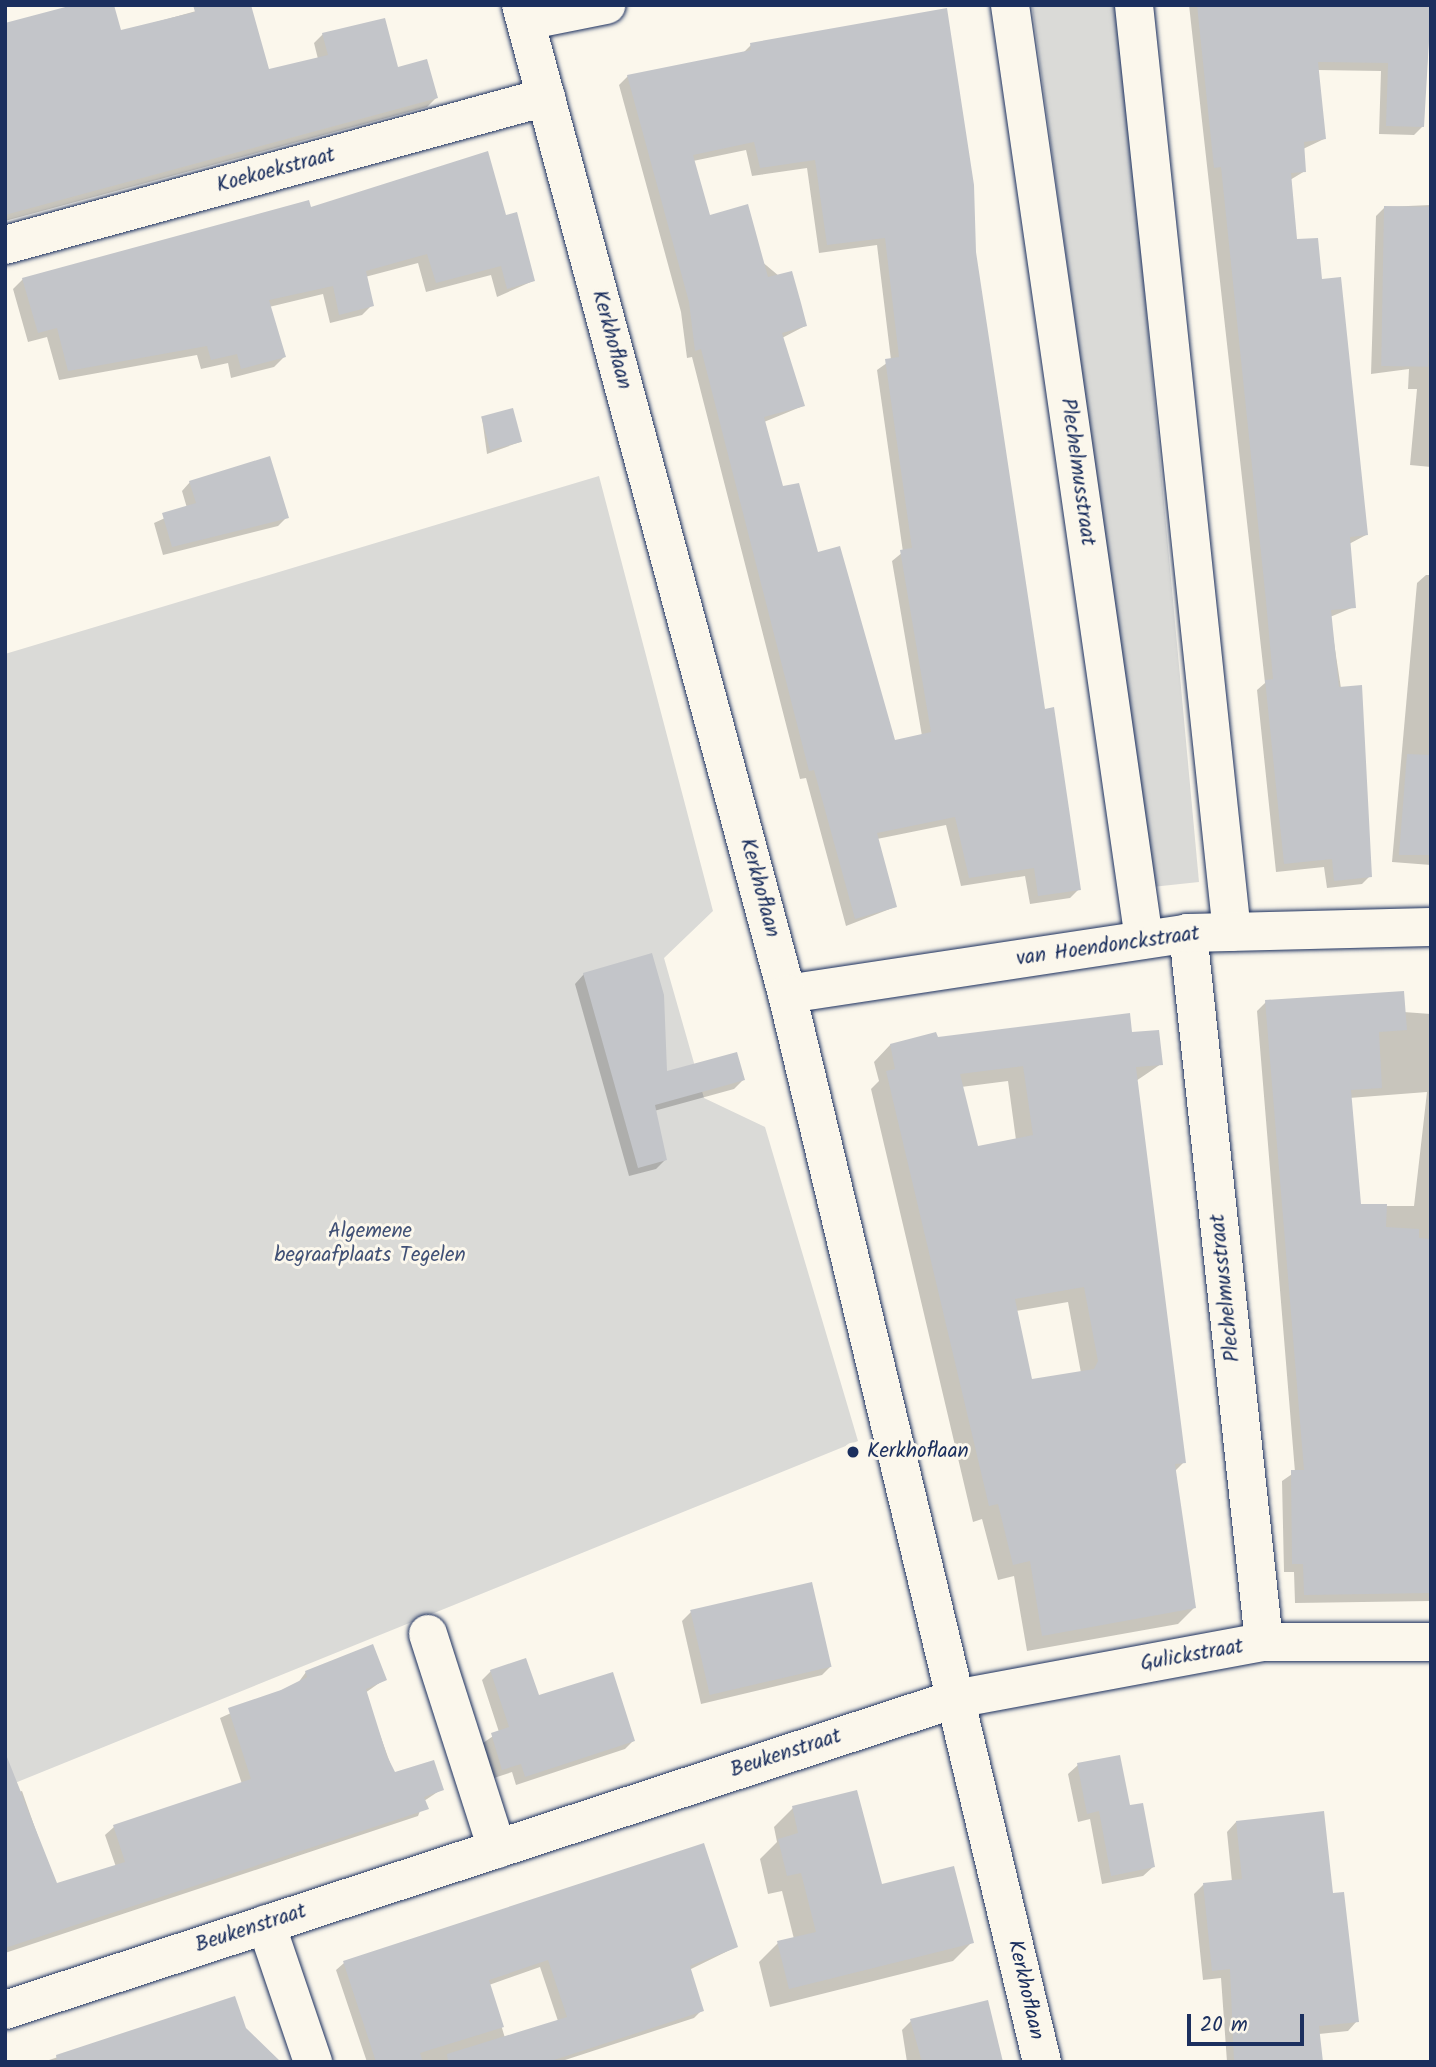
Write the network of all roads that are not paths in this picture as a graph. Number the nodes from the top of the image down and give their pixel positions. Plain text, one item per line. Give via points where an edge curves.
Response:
1 (606, 5) edge
2 (1010, 5) edge
3 (1134, 5) edge
4 (523, 13) edge
5 (546, 97) junction
6 (5, 245) edge
7 (1431, 927) edge
8 (1232, 932) junction
9 (1188, 933) junction
10 (1144, 939) junction
11 (787, 994) junction
12 (428, 1634) dead end
13 (1264, 1642) junction
14 (1431, 1642) edge
15 (955, 1699) junction
16 (497, 1849) junction
17 (266, 1924) junction
18 (5, 2010) edge
19 (313, 2062) edge
20 (1042, 2062) edge

1 - 4 street
2 - 10 street, Plechelmusstraat
3 - 8 street
4 - 5 street, Kerkhoflaan
5 - 6 street, Koekoekstraat
5 - 11 street, Kerkhoflaan
7 - 8 street, van Hoendonckstraat
8 - 9 street, van Hoendonckstraat
9 - 10 street, van Hoendonckstraat
9 - 13 street, Plechelmusstraat
10 - 11 street, van Hoendonckstraat
11 - 15 street, Kerkhoflaan
12 - 16 street
13 - 14 street, Gulickstraat
13 - 15 street, Gulickstraat
15 - 16 street, Beukenstraat
15 - 20 street, Kerkhoflaan
16 - 17 street, Beukenstraat
17 - 18 street, Beukenstraat
17 - 19 street

